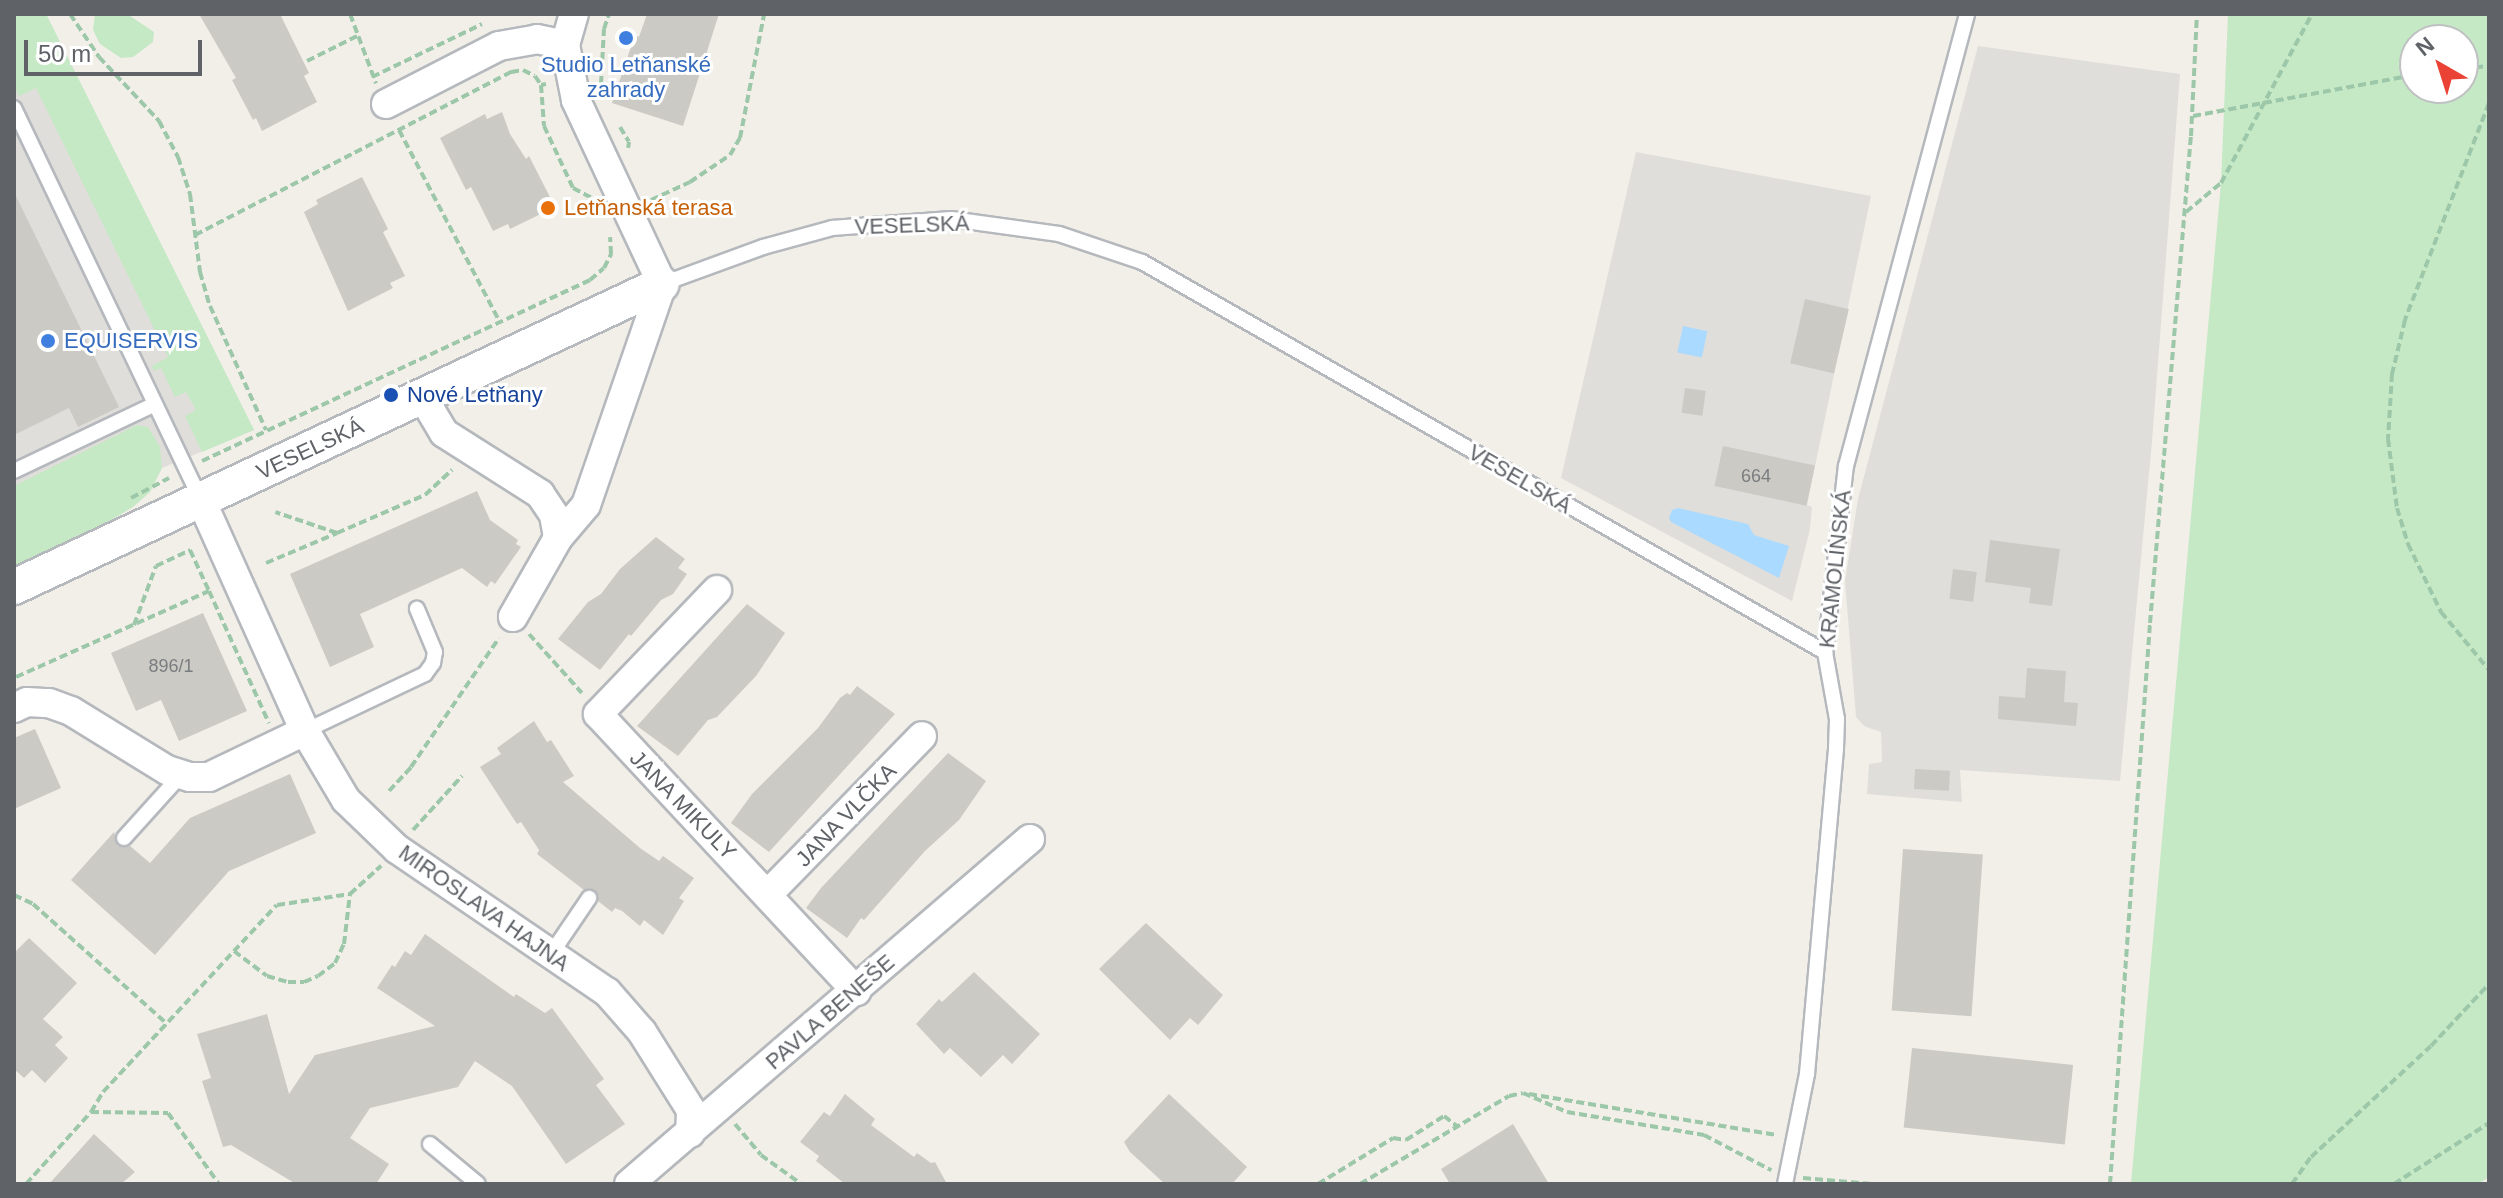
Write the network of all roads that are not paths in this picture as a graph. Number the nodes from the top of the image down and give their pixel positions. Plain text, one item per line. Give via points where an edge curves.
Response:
1 (574, 14) edge
2 (1967, 14) edge
3 (565, 45) junction
4 (386, 104) road end
5 (14, 108) edge
6 (662, 284) junction
7 (422, 396) junction
8 (155, 404) junction
9 (14, 471) edge
10 (201, 500) junction
11 (558, 538) junction
12 (14, 587) edge
13 (717, 590) dead end
14 (417, 609) dead end
15 (513, 617) road end
16 (1825, 652) junction
17 (14, 708) edge
18 (305, 731) junction
19 (922, 736) dead end
20 (181, 775) junction
21 (124, 838) dead end
22 (1030, 839) dead end
23 (769, 893) junction
24 (589, 898) dead end
25 (551, 954) junction
26 (856, 991) junction
27 (690, 1133) junction
28 (430, 1144) dead end
29 (1786, 1180) edge
30 (478, 1184) edge
31 (629, 1184) edge

1 - 3 street
2 - 16 lane, KRAMOLÍNSKÁ via 1846,466
3 - 4 street via 537,39 499,46
3 - 6 street via 576,100
5 - 8 lane
6 - 7 street, VESELSKÁ
6 - 11 street via 586,505
6 - 16 lane, VESELSKÁ via 832,228 951,219 1059,234 1142,262
7 - 10 street, VESELSKÁ
7 - 11 street via 444,433 540,494 554,515
8 - 9 lane
8 - 10 lane
10 - 12 street, VESELSKÁ
10 - 18 street, MIROSLAVA HAJNA
11 - 15 street
13 - 23 street, JANA MIKULY via 598,714
14 - 18 lane via 435,652 425,674
16 - 29 lane, KRAMOLÍNSKÁ via 1837,719 1836,748 1807,1074
17 - 20 street via 27,702 49,703 71,711
18 - 20 street via 209,777
18 - 25 street, MIROSLAVA HAJNA via 346,800 397,849
19 - 23 street, JANA VLČKA
20 - 21 lane
22 - 26 street, PAVLA BENEŠE
23 - 26 street, JANA MIKULY
24 - 25 lane
25 - 27 street, MIROSLAVA HAJNA via 607,992 642,1032 691,1110
26 - 27 street, PAVLA BENEŠE
27 - 31 street, PAVLA BENEŠE
28 - 30 lane

